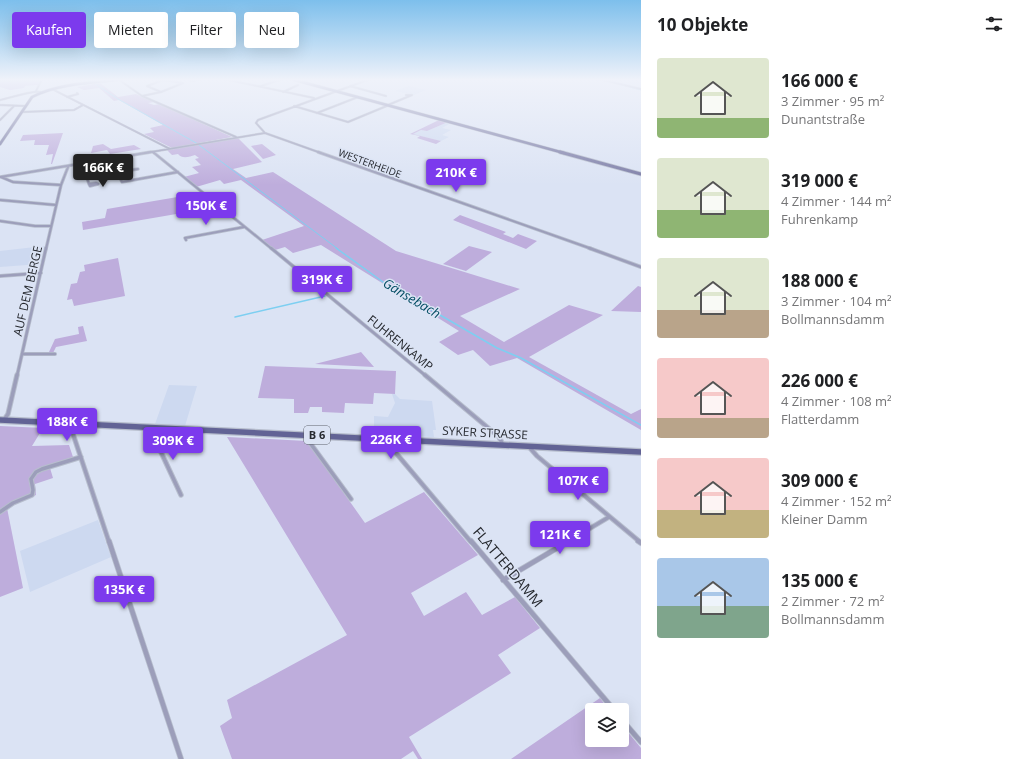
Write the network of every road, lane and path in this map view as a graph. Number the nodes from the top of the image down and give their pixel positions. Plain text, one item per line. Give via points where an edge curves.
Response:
1 (20, 114) edge
2 (101, 114) edge
3 (185, 114) edge
4 (272, 114) edge
5 (322, 114) edge
6 (366, 114) edge
7 (423, 114) edge
8 (265, 133) junction
9 (238, 137) junction
10 (0, 144) edge
11 (171, 149) junction
12 (153, 152) junction
13 (102, 161) junction
14 (68, 167) junction
15 (138, 168) dead end
16 (117, 172) junction
17 (178, 172) junction
18 (641, 174) edge
19 (0, 177) edge
20 (89, 184) dead end
21 (60, 185) junction
22 (0, 200) edge
23 (56, 205) junction
24 (0, 221) edge
25 (51, 226) junction
26 (244, 226) junction
27 (186, 240) dead end
28 (641, 267) edge
29 (42, 273) junction
30 (0, 276) edge
31 (22, 354) junction
32 (55, 354) dead end
33 (2, 420) edge
34 (72, 423) junction
35 (154, 427) junction
36 (304, 435) junction
37 (384, 439) junction
38 (504, 445) junction
39 (528, 446) junction
40 (641, 452) edge
41 (81, 457) junction
42 (181, 495) dead end
43 (351, 499) dead end
44 (0, 512) edge
45 (609, 517) junction
46 (641, 543) edge
47 (148, 580) dead end
48 (503, 580) junction
49 (126, 590) junction
50 (608, 703) edge
51 (629, 728) edge
52 (641, 742) edge
53 (181, 759) edge

1 - 10 street
2 - 11 street
3 - 9 street
4 - 8 street, WESTERHEIDE via 256,123
5 - 6 street via 348,122
7 - 18 street
8 - 9 street
8 - 28 street, WESTERHEIDE
9 - 11 street
11 - 12 street
12 - 13 street
12 - 17 street, FUHRENKAMP
13 - 14 street
13 - 16 street via 105,166
14 - 19 street
14 - 21 street, AUF DEM BERGE
15 - 16 street
16 - 17 street via 122,182
16 - 20 street via 89,176
17 - 26 street, FUHRENKAMP
19 - 21 street via 13,182
21 - 23 street, AUF DEM BERGE
22 - 23 street
23 - 25 street, AUF DEM BERGE
24 - 25 street
25 - 29 street, AUF DEM BERGE
26 - 27 street via 185,238
26 - 38 street, FUHRENKAMP via 481,421
29 - 30 street
29 - 31 street, AUF DEM BERGE
31 - 32 street
31 - 33 street, AUF DEM BERGE via 8,412
33 - 34 main road, SYKER STRASSE / B 6
34 - 35 main road, SYKER STRASSE / B 6
34 - 41 street via 72,434
35 - 36 main road, SYKER STRASSE / B 6
35 - 42 street via 153,435
36 - 37 main road, SYKER STRASSE / B 6
36 - 43 street
37 - 38 main road, SYKER STRASSE / B 6
37 - 48 street, FLATTERDAMM
38 - 39 main road, SYKER STRASSE / B 6
39 - 40 main road, SYKER STRASSE / B 6
39 - 45 street
41 - 44 street via 36,472 31,479 32,494
41 - 49 street
45 - 46 street
45 - 48 street
47 - 49 street
48 - 50 street, FLATTERDAMM
49 - 53 street
51 - 52 street

